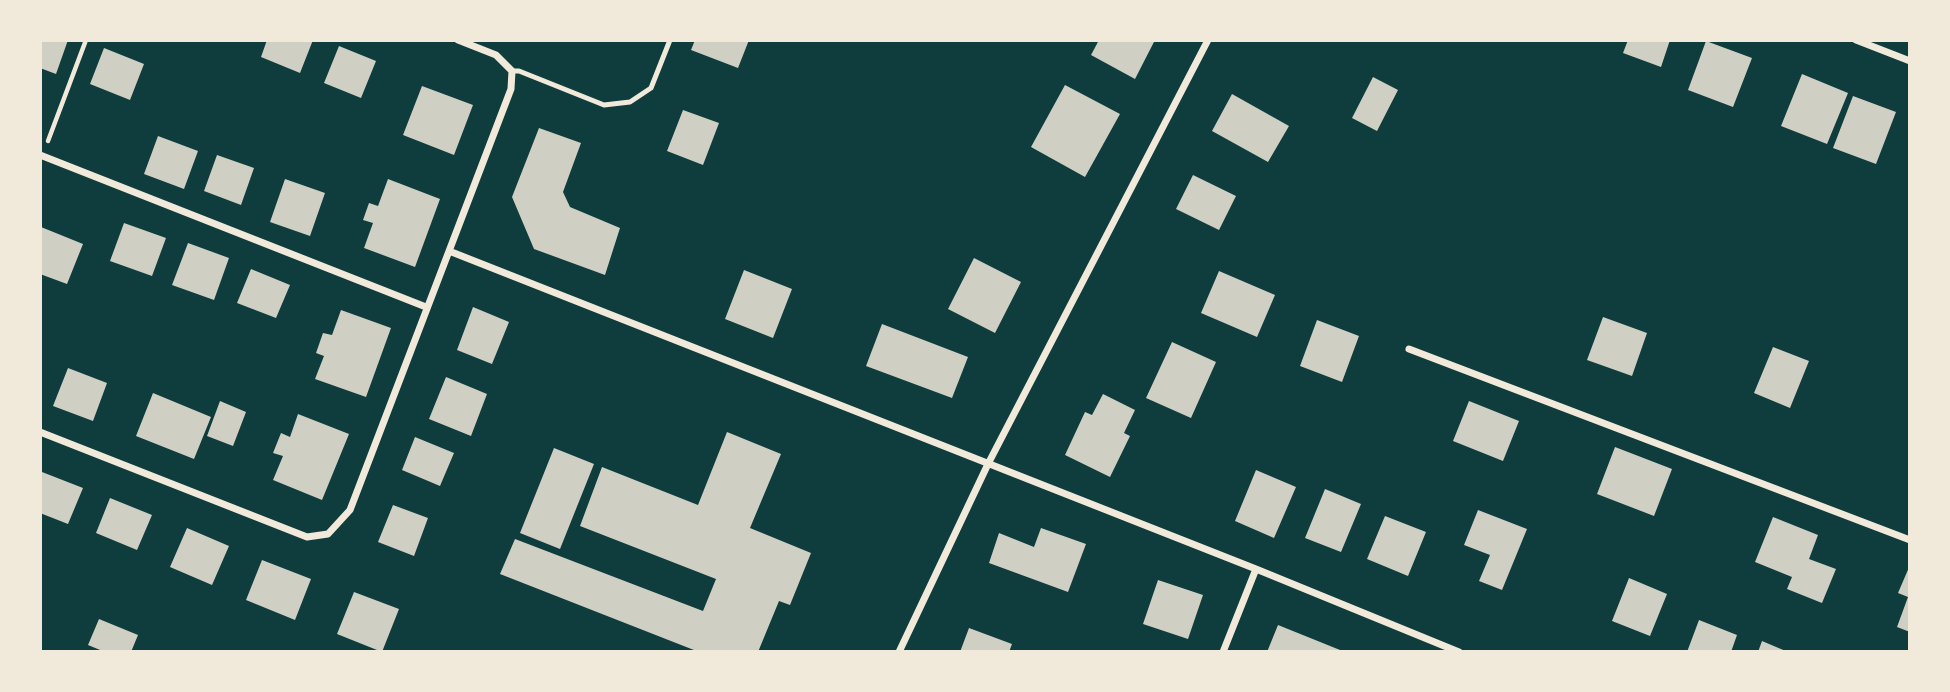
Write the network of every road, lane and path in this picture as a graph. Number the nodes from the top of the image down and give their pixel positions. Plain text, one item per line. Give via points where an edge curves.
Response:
1 (86, 40) edge
2 (458, 40) edge
3 (670, 40) edge
4 (1208, 40) edge
5 (1856, 40) edge
6 (1910, 61) edge
7 (512, 71) junction
8 (41, 155) edge
9 (449, 251) junction
10 (426, 307) junction
11 (1409, 349) dead end
12 (40, 432) edge
13 (988, 464) junction
14 (1910, 540) edge
15 (1256, 569) junction
16 (899, 652) edge
17 (1223, 652) edge
18 (1460, 652) edge

1 - 8 path
2 - 7 street via 496,55
3 - 7 lane via 651,88 630,102 604,105
4 - 13 street
5 - 6 street
7 - 9 street via 511,89
8 - 10 street
9 - 10 street
9 - 13 street
10 - 12 street via 350,510 328,534 307,537
11 - 14 street
13 - 15 street
13 - 16 street
15 - 17 street
15 - 18 street

